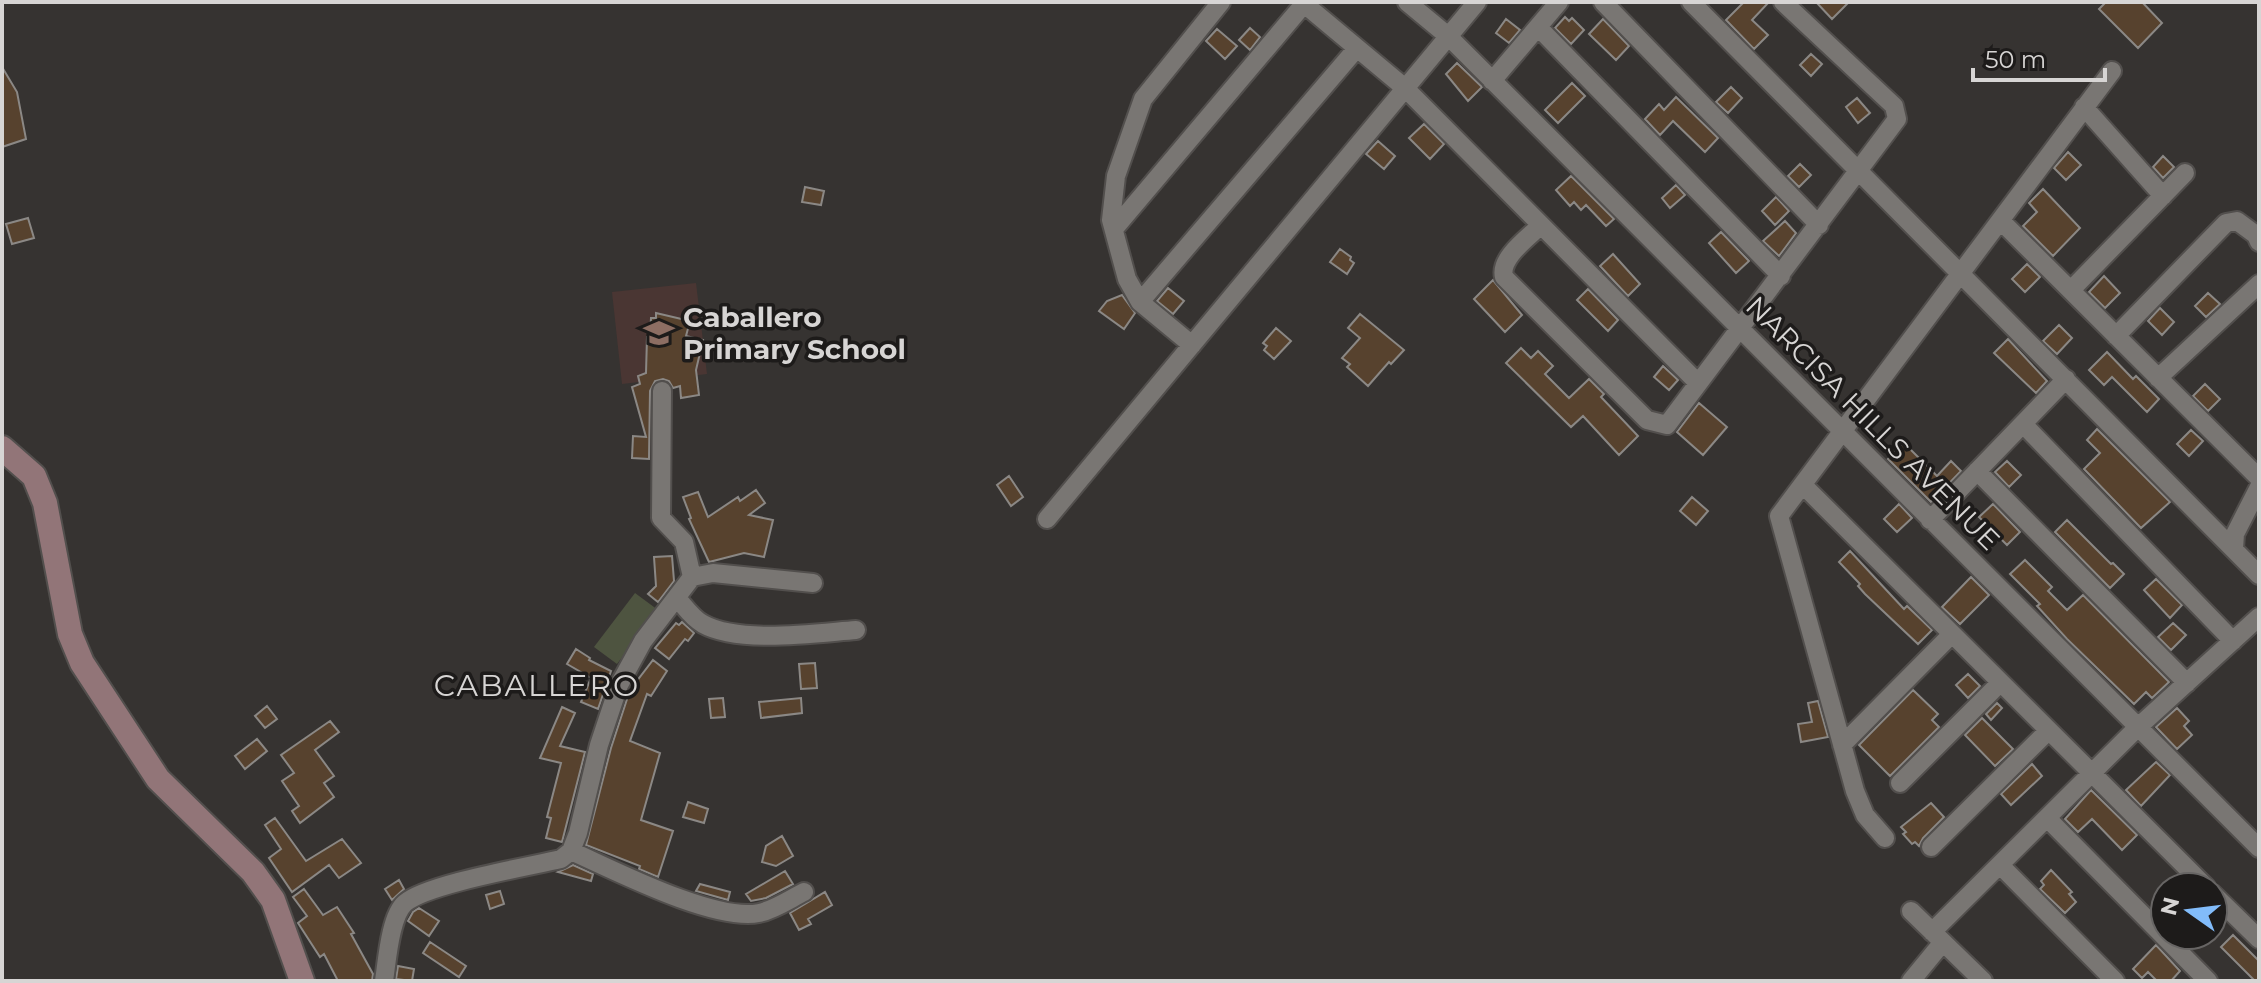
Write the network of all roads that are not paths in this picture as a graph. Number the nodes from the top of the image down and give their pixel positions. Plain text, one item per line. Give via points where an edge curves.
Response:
1 (1221, 2) edge
2 (1407, 2) edge
3 (1477, 2) edge
4 (1559, 2) edge
5 (1603, 2) edge
6 (1691, 2) edge
7 (1783, 2) edge
8 (1303, 3) edge
9 (1538, 27) junction
10 (1448, 36) junction
11 (1357, 48) junction
12 (2112, 71) dead end
13 (1492, 81) junction
14 (1405, 88) junction
15 (2084, 107) junction
16 (1860, 170) junction
17 (2185, 173) dead end
18 (2163, 196) junction
19 (2001, 221) junction
20 (1541, 225) junction
21 (1819, 225) junction
22 (1114, 229) junction
23 (2259, 242) edge
24 (1962, 274) junction
25 (1781, 276) junction
26 (2259, 284) edge
27 (2071, 290) junction
28 (1140, 302) junction
29 (1741, 330) junction
30 (2116, 336) junction
31 (1192, 345) junction
32 (2158, 378) junction
33 (2066, 379) junction
34 (1698, 383) junction
35 (662, 391) dead end
36 (2023, 424) junction
37 (1843, 432) junction
38 (2, 448) edge
39 (1977, 471) junction
40 (2259, 478) edge
41 (1803, 485) junction
42 (2259, 487) edge
43 (1047, 519) dead end
44 (1930, 520) junction
45 (2234, 549) junction
46 (2259, 575) edge
47 (692, 577) junction
48 (813, 583) dead end
49 (677, 598) junction
50 (2259, 617) edge
51 (856, 630) dead end
52 (1952, 634) junction
53 (2233, 641) junction
54 (2000, 683) junction
55 (2187, 683) junction
56 (2137, 728) junction
57 (2048, 731) junction
58 (1842, 745) junction
59 (2091, 774) junction
60 (1900, 783) dead end
61 (2047, 818) junction
62 (1885, 838) dead end
63 (1931, 847) dead end
64 (2259, 848) edge
65 (571, 851) junction
66 (2000, 865) junction
67 (2190, 871) edge
68 (804, 892) dead end
69 (2229, 910) edge
70 (1911, 911) dead end
71 (1938, 937) junction
72 (2259, 939) edge
73 (302, 981) edge
74 (384, 981) edge
75 (1911, 981) edge
76 (1983, 981) edge
77 (2115, 981) edge
78 (2208, 981) edge

1 - 22 street via 1143,99 1116,176
2 - 10 street, NARCISA HILLS AVENUE
3 - 10 street
4 - 9 street
5 - 21 street
6 - 16 street
7 - 16 street via 1894,106 1897,119
8 - 11 street
8 - 22 street
9 - 13 street
9 - 25 street
10 - 13 street, NARCISA HILLS AVENUE
10 - 14 street
11 - 14 street
11 - 28 street
12 - 15 street
13 - 29 street, NARCISA HILLS AVENUE
14 - 20 street
14 - 31 street
15 - 18 street
15 - 19 street
16 - 21 street
16 - 24 street
17 - 18 street
18 - 27 street
19 - 24 street
19 - 27 street
20 - 34 street
20 - 34 street via 1506,261 1504,277 1647,420 1667,425
21 - 25 street
22 - 28 street via 1127,279
23 - 30 street via 2237,221 2226,223
24 - 33 street
24 - 37 street
25 - 29 street
26 - 32 street
27 - 30 street
28 - 31 street
29 - 34 street
29 - 37 street, NARCISA HILLS AVENUE
30 - 32 street
31 - 43 street
32 - 40 street
33 - 36 street
33 - 45 street
35 - 47 street via 661,518 684,542
36 - 39 street
36 - 53 street
37 - 41 street
37 - 44 street, NARCISA HILLS AVENUE
38 - 73 street via 34,476 45,503 70,634 82,663 158,779 253,872 273,900
39 - 44 street
39 - 55 street
41 - 52 street
41 - 58 street via 1779,516
42 - 45 street via 2235,534
44 - 56 street, NARCISA HILLS AVENUE
45 - 46 street
47 - 48 street via 713,573
47 - 49 street
49 - 51 street via 704,625 736,633
49 - 65 street via 643,641 619,685
50 - 53 street
52 - 54 street
52 - 58 street
53 - 55 street
54 - 57 street
54 - 60 street
55 - 56 street
56 - 59 street
56 - 64 street, NARCISA HILLS AVENUE
57 - 59 street
57 - 63 street
58 - 62 street via 1865,815
59 - 61 street
59 - 67 street
61 - 66 street
61 - 78 street
65 - 68 street via 704,906 738,914 760,913
65 - 74 street via 561,859 438,888 404,903 395,918
66 - 71 street
66 - 77 street
69 - 72 street
70 - 71 street
71 - 75 street
71 - 76 street

